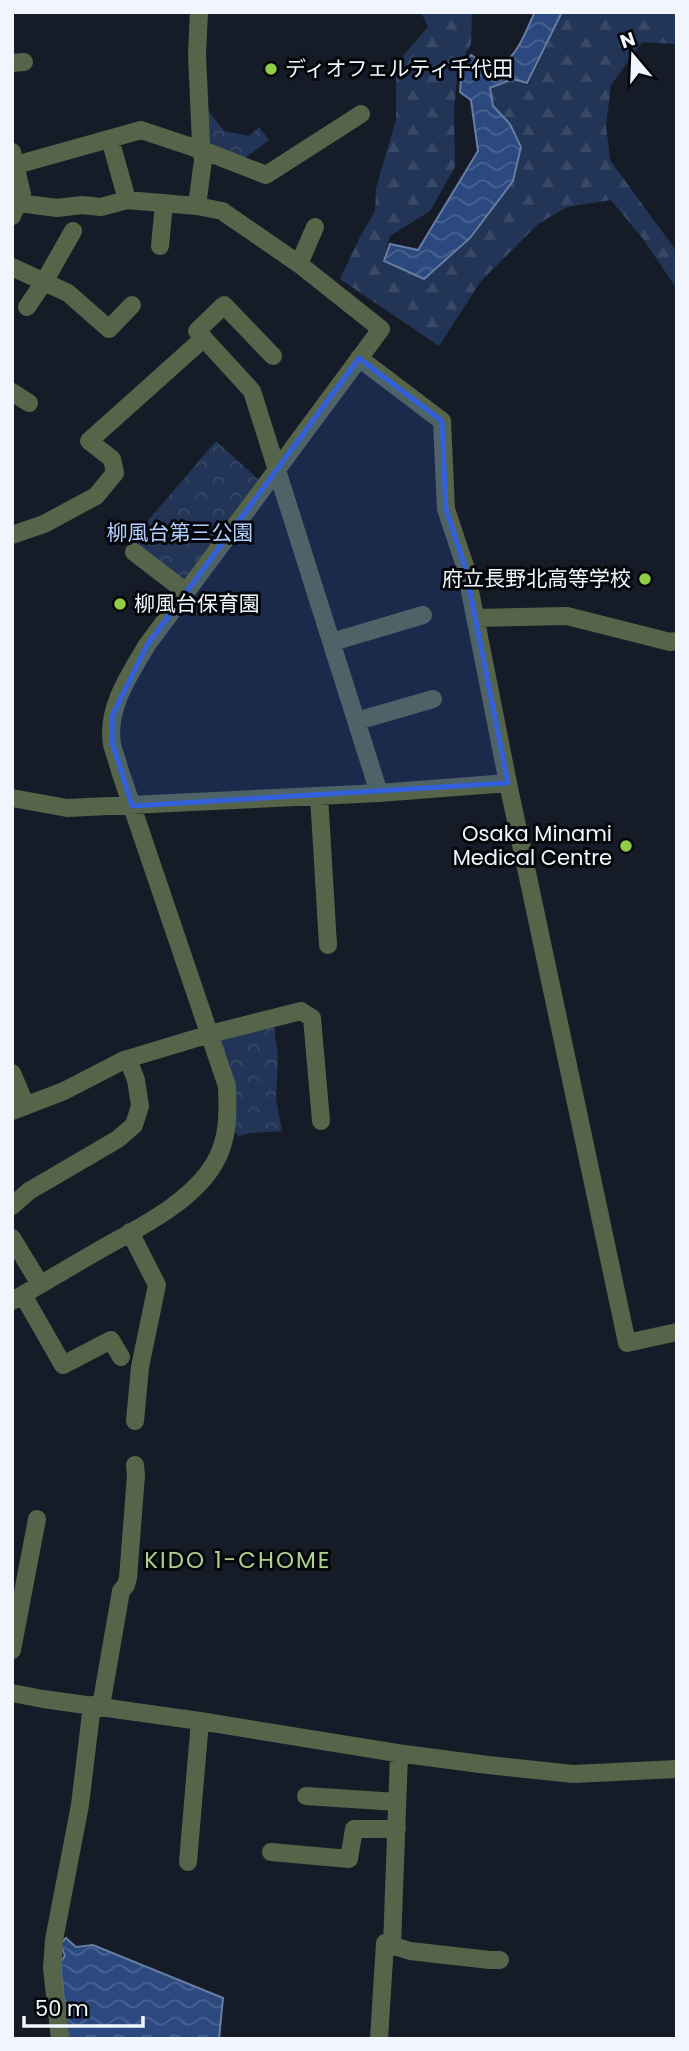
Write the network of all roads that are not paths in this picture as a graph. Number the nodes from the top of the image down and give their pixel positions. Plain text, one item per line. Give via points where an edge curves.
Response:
1 (199, 12) edge
2 (361, 114) dead end
3 (110, 139) junction
4 (202, 150) junction
5 (14, 159) edge
6 (127, 200) junction
7 (164, 203) junction
8 (197, 206) junction
9 (15, 209) edge
10 (315, 228) dead end
11 (73, 231) dead end
12 (160, 246) dead end
13 (299, 264) junction
14 (12, 267) edge
15 (44, 282) junction
16 (132, 304) dead end
17 (27, 307) dead end
18 (204, 338) junction
19 (273, 356) dead end
20 (359, 358) junction
21 (12, 392) edge
22 (29, 403) dead end
23 (278, 467) junction
24 (12, 535) edge
25 (134, 552) dead end
26 (186, 592) junction
27 (422, 615) dead end
28 (475, 618) junction
29 (677, 641) edge
30 (332, 642) junction
31 (433, 699) dead end
32 (357, 721) junction
33 (508, 783) junction
34 (379, 793) junction
35 (320, 796) junction
36 (12, 798) edge
37 (132, 806) junction
38 (328, 945) dead end
39 (210, 1034) junction
40 (128, 1059) junction
41 (12, 1073) edge
42 (19, 1109) edge
43 (321, 1121) dead end
44 (12, 1206) edge
45 (130, 1232) junction
46 (12, 1238) edge
47 (40, 1284) junction
48 (18, 1298) edge
49 (677, 1332) edge
50 (121, 1357) dead end
51 (135, 1420) dead end
52 (135, 1465) dead end
53 (37, 1519) dead end
54 (12, 1650) edge
55 (12, 1693) edge
56 (97, 1705) junction
57 (200, 1720) junction
58 (399, 1754) junction
59 (677, 1769) edge
60 (306, 1796) dead end
61 (397, 1802) junction
62 (397, 1829) junction
63 (271, 1852) dead end
64 (188, 1861) dead end
65 (392, 1946) junction
66 (500, 1959) dead end
67 (60, 2039) edge
68 (379, 2039) edge

1 - 4 street
2 - 4 street via 321,134 266,175
3 - 4 street via 141,130
3 - 5 street
3 - 6 street
4 - 8 street
5 - 9 street via 22,194
6 - 7 street
6 - 9 street via 101,207
7 - 8 street
7 - 12 street
8 - 13 street via 222,211
10 - 13 street
11 - 15 street
13 - 20 street via 381,329
14 - 15 street
15 - 16 street via 68,293 109,329
15 - 17 street
18 - 19 street via 197,331 224,305
18 - 23 street via 252,390
18 - 24 street via 89,441 112,459 115,474 96,496
20 - 23 street
20 - 28 street via 442,421 446,509 465,566
21 - 22 street
23 - 26 street
23 - 30 street
25 - 26 street
26 - 37 street via 147,645 122,687 112,716 112,743
27 - 30 street
28 - 29 street via 567,616
28 - 33 street
30 - 32 street
31 - 32 street
32 - 34 street
33 - 34 street
33 - 49 street via 627,1343
34 - 35 street
35 - 37 street
35 - 38 street
36 - 37 street via 67,808
37 - 39 street
39 - 40 street
39 - 43 street via 301,1011 312,1018
39 - 45 street via 227,1086 226,1137 198,1186
40 - 42 street
40 - 44 street via 140,1105 134,1125
41 - 42 street
45 - 47 street
45 - 51 street via 157,1285 140,1367
46 - 47 street
47 - 48 street
48 - 50 street via 56,1368 111,1340
52 - 56 street via 128,1578 121,1591
53 - 54 street
55 - 56 street
56 - 57 street
56 - 67 street via 54,1940 52,1968
57 - 58 street
57 - 64 street
58 - 59 street via 573,1774
58 - 61 street
60 - 61 street
61 - 62 street
62 - 63 street via 354,1829 349,1859
62 - 65 street
65 - 66 street
65 - 68 street via 385,1943

